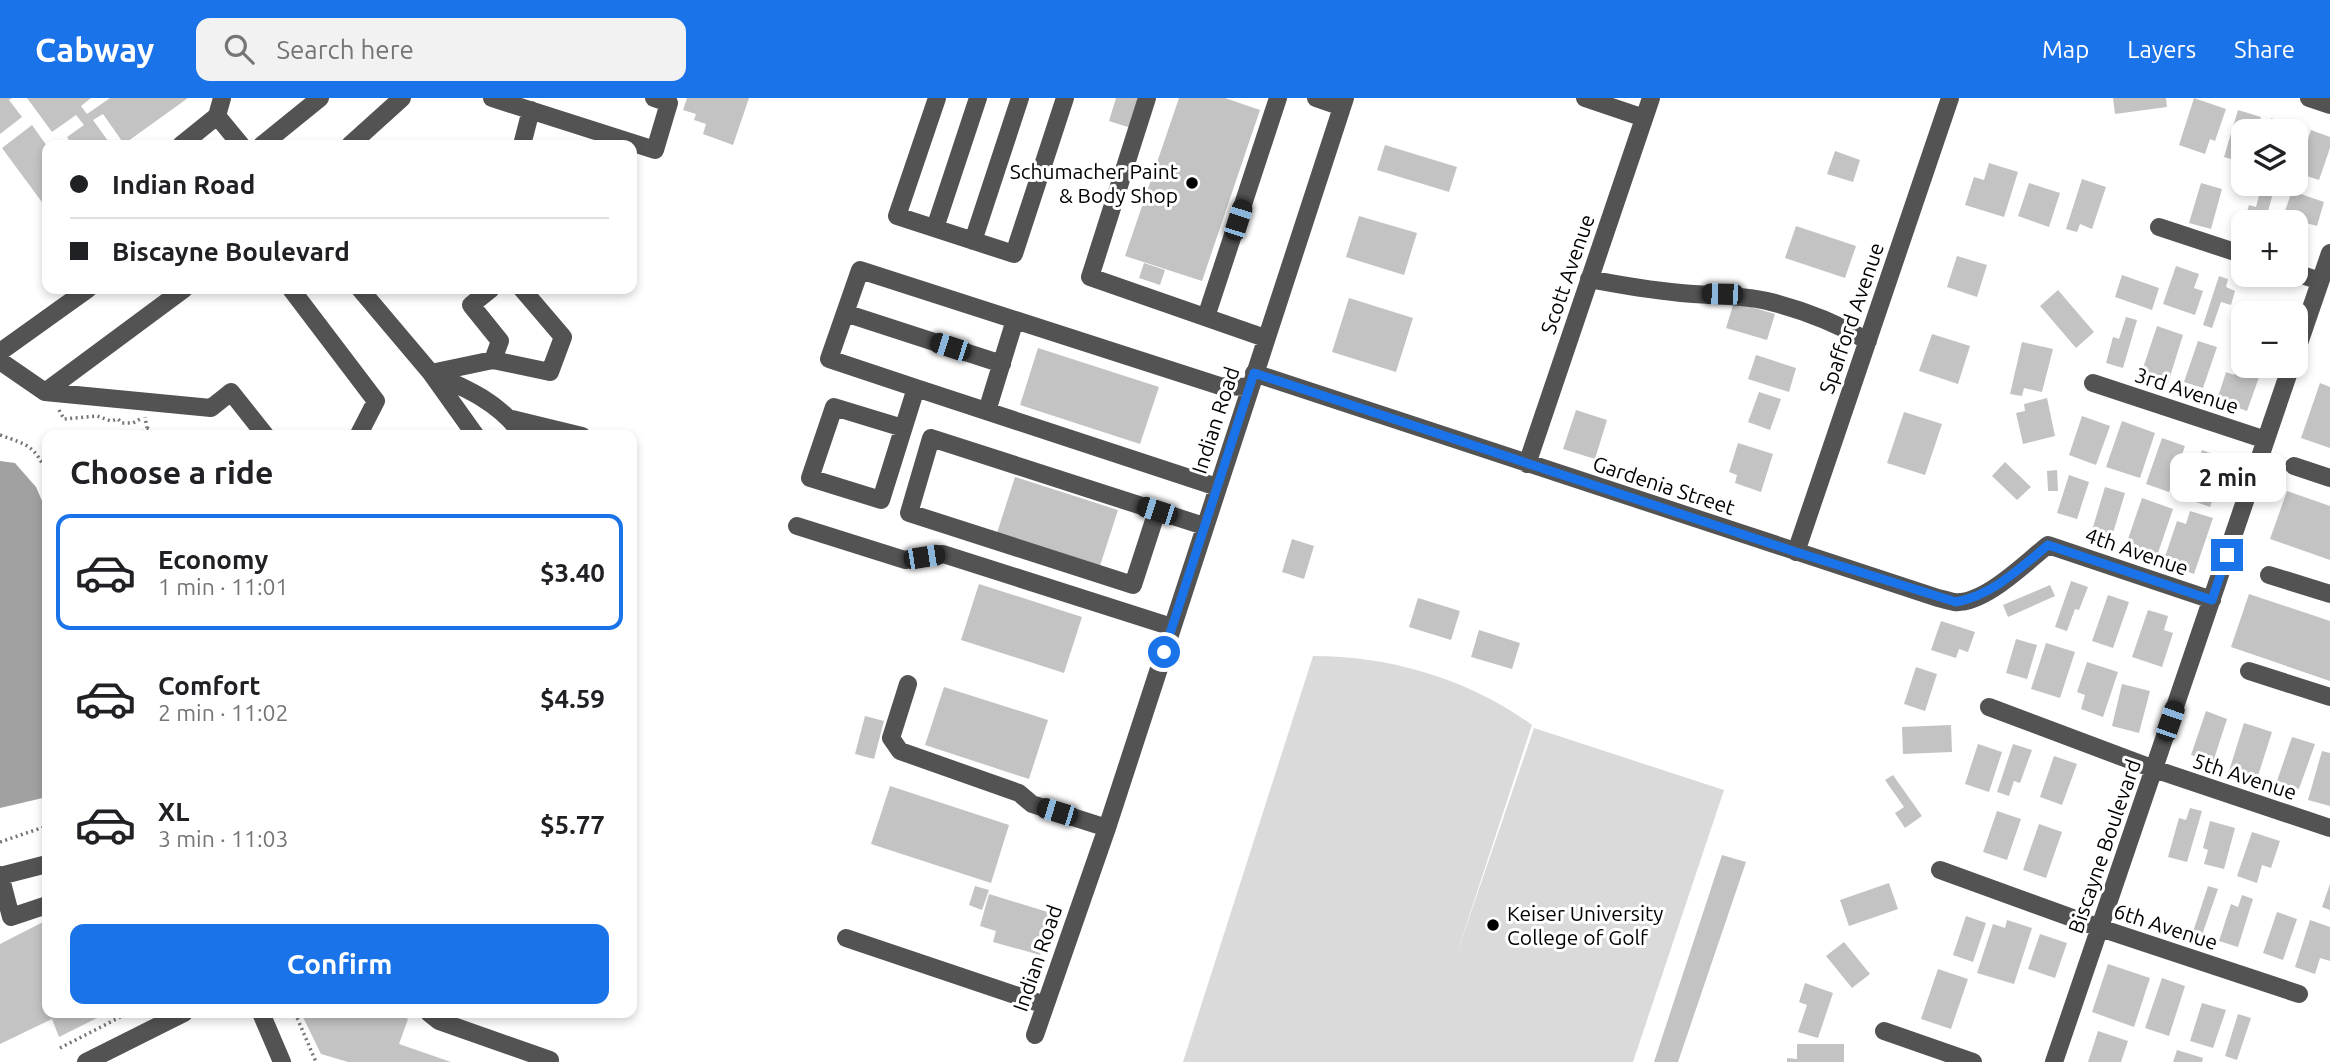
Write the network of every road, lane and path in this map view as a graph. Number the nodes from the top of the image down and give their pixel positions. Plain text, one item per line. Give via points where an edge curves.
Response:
1 (222, 98) edge
2 (320, 98) edge
3 (402, 98) edge
4 (492, 98) edge
5 (654, 98) edge
6 (937, 98) edge
7 (978, 98) edge
8 (1020, 98) edge
9 (1065, 98) edge
10 (1147, 98) edge
11 (1278, 98) edge
12 (1316, 98) edge
13 (1651, 98) edge
14 (1950, 98) edge
15 (2309, 98) edge
16 (1589, 99) edge
17 (1343, 102) edge
18 (2330, 106) edge
19 (531, 110) junction
20 (217, 116) junction
21 (1644, 118) junction
22 (187, 140) edge
23 (236, 140) edge
24 (268, 140) edge
25 (356, 140) edge
26 (523, 140) edge
27 (624, 140) edge
28 (637, 144) edge
29 (2159, 227) dead end
30 (934, 228) junction
31 (973, 241) junction
32 (2231, 251) edge
33 (2330, 253) edge
34 (2308, 277) edge
35 (1590, 279) junction
36 (2320, 281) junction
37 (81, 294) edge
38 (178, 294) edge
39 (294, 294) edge
40 (364, 294) edge
41 (485, 294) edge
42 (526, 294) edge
43 (845, 313) junction
44 (2308, 316) edge
45 (1206, 317) junction
46 (1015, 320) junction
47 (1265, 338) junction
48 (1868, 341) junction
49 (0, 352) edge
50 (493, 360) junction
51 (0, 361) edge
52 (1002, 363) junction
53 (430, 373) junction
54 (2287, 378) edge
55 (1251, 380) junction
56 (2093, 383) dead end
57 (916, 388) junction
58 (51, 398) junction
59 (987, 411) junction
60 (512, 419) junction
61 (147, 428) joint
62 (903, 428) junction
63 (150, 430) edge
64 (262, 430) edge
65 (361, 430) edge
66 (472, 430) edge
67 (519, 430) edge
68 (557, 430) edge
69 (0, 435) edge
70 (2266, 440) junction
71 (42, 462) edge
72 (1527, 464) junction
73 (2294, 466) dead end
74 (2330, 478) edge
75 (1217, 487) junction
76 (1157, 511) junction
77 (797, 526) dead end
78 (1204, 526) junction
79 (2048, 545) joint
80 (1796, 552) junction
81 (2269, 575) dead end
82 (2330, 594) edge
83 (2212, 600) junction
84 (1172, 626) junction
85 (2249, 671) dead end
86 (908, 684) dead end
87 (2330, 697) edge
88 (1989, 707) dead end
89 (2154, 769) junction
90 (42, 828) edge
91 (1107, 828) junction
92 (2330, 828) edge
93 (0, 842) edge
94 (42, 865) edge
95 (1940, 870) dead end
96 (0, 875) edge
97 (42, 907) edge
98 (2100, 928) junction
99 (846, 938) dead end
100 (2299, 994) dead end
101 (1045, 1005) junction
102 (118, 1018) edge
103 (174, 1018) edge
104 (263, 1018) edge
105 (297, 1018) edge
106 (435, 1018) edge
107 (1885, 1031) dead end
108 (1035, 1035) dead end
109 (61, 1048) dead end
110 (86, 1062) edge
111 (282, 1062) edge
112 (316, 1062) edge
113 (549, 1062) edge
114 (1973, 1062) edge
115 (2054, 1062) edge

1 - 20 street
2 - 24 street
3 - 25 street
4 - 19 street
5 - 28 street via 669,103 655,150
6 - 30 street via 897,216
7 - 30 street
8 - 31 street
9 - 31 street via 1014,254
10 - 45 street via 1090,277
11 - 45 street
12 - 17 street
13 - 21 street, Scott Avenue
14 - 48 street, Spafford Avenue
15 - 18 street
16 - 21 street
17 - 47 street, Indian Road
19 - 26 street
19 - 27 street
20 - 22 street
20 - 23 street
21 - 35 street, Scott Avenue
29 - 32 street
30 - 31 street
33 - 36 street
34 - 36 street
35 - 48 street via 1767,301 1845,328
35 - 72 street, Scott Avenue
36 - 44 street
37 - 49 street
38 - 58 street
39 - 65 street via 376,401
40 - 53 street
41 - 50 street via 471,305 500,341
42 - 50 street via 563,337 550,372
43 - 46 street, Gardenia Street via 860,270
43 - 52 street
43 - 57 street via 830,359
45 - 47 street
46 - 52 street
46 - 55 street, Gardenia Street via 1220,386
47 - 55 street, Indian Road
48 - 80 street, Spafford Avenue
50 - 53 street
51 - 58 street
52 - 59 street
53 - 60 street via 473,391
53 - 66 street
54 - 70 street, Biscayne Boulevard
55 - 72 street, Gardenia Street
55 - 75 street, Indian Road
56 - 70 street, 3rd Avenue
57 - 59 street
57 - 62 street
58 - 61 path via 64,419 97,416 133,423 145,414
58 - 64 street via 211,408 231,392
59 - 75 street
60 - 67 street
60 - 68 street
61 - 63 path
62 - 62 street via 881,499 810,478 834,407
69 - 71 path via 28,445
70 - 83 street, Biscayne Boulevard
72 - 80 street, Gardenia Street
73 - 74 street
75 - 78 street, Indian Road
76 - 76 street via 931,438 909,513 1133,585
76 - 78 street
77 - 84 street via 905,560 943,554
78 - 84 street, Indian Road
79 - 80 street, Gardenia Street via 1992,589 1956,602
79 - 83 street, 4th Avenue
81 - 82 street
83 - 89 street, Biscayne Boulevard
84 - 91 street, Indian Road
85 - 87 street
86 - 91 street via 891,738 900,751 1019,793 1032,804
88 - 89 street, 5th Avenue
89 - 92 street, 5th Avenue
89 - 98 street, Biscayne Boulevard
90 - 93 path
91 - 101 street, Indian Road
94 - 96 street
95 - 98 street, 6th Avenue
96 - 97 street via 11,917
98 - 100 street, 6th Avenue
98 - 115 street, Biscayne Boulevard
99 - 101 street
101 - 108 street, Indian Road
102 - 109 path
103 - 110 street
104 - 111 street
105 - 112 path
106 - 113 street
107 - 114 street

